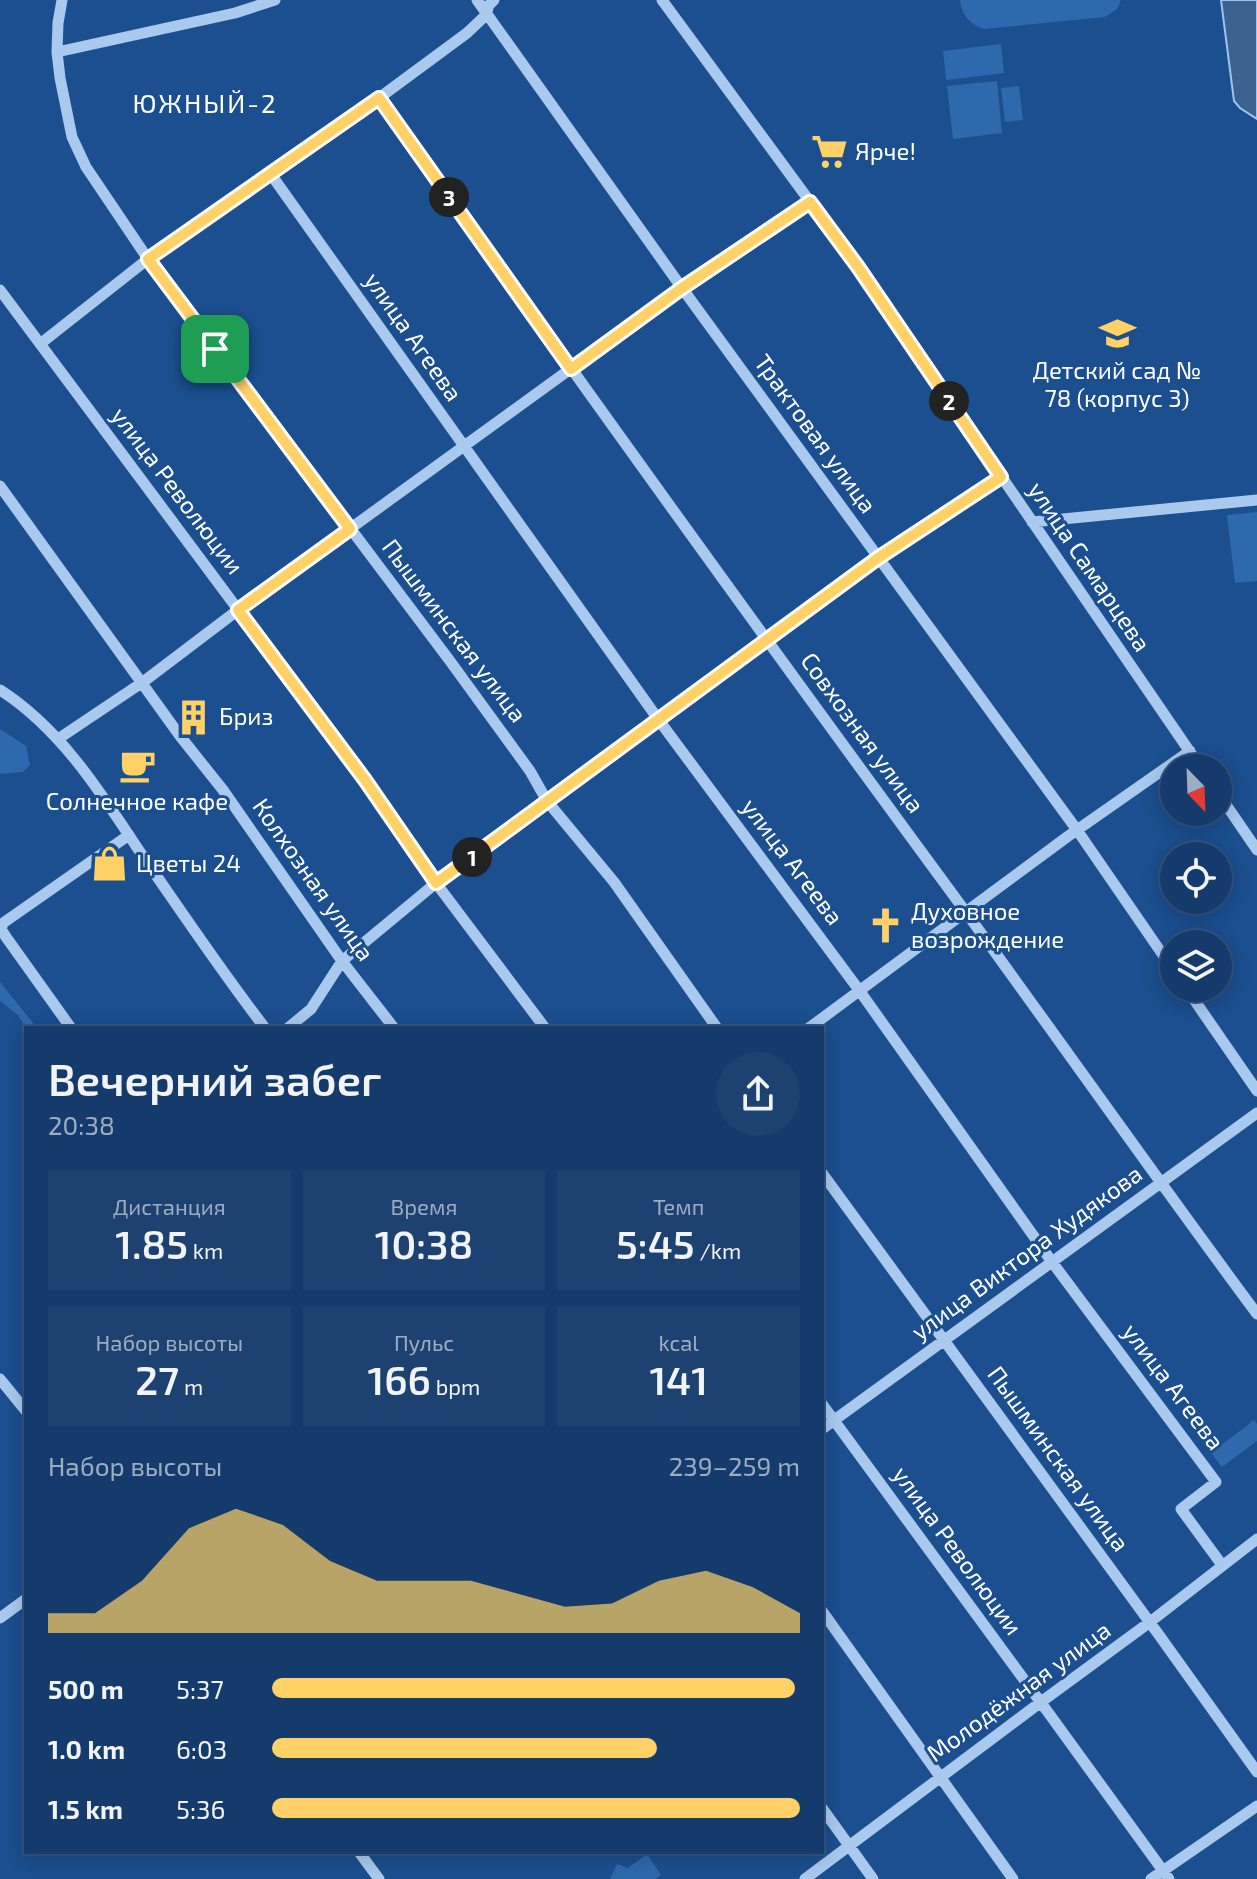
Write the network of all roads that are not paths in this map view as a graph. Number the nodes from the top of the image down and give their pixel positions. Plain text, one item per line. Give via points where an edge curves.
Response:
1 (62, 0) edge
2 (275, 0) edge
3 (477, 0) edge
4 (494, 0) edge
5 (662, 0) edge
6 (486, 15) junction
7 (57, 52) junction
8 (379, 98) junction
9 (270, 173) junction
10 (810, 202) junction
11 (148, 259) junction
12 (682, 288) junction
13 (0, 290) edge
14 (40, 344) junction
15 (571, 369) junction
16 (463, 446) junction
17 (1001, 477) junction
18 (0, 486) edge
19 (1257, 500) edge
20 (1032, 522) junction
21 (350, 529) junction
22 (878, 558) junction
23 (238, 610) junction
24 (766, 640) junction
25 (143, 682) junction
26 (0, 690) edge
27 (658, 719) junction
28 (58, 739) junction
29 (1190, 751) junction
30 (1192, 754) edge
31 (547, 801) junction
32 (1232, 813) edge
33 (1077, 830) junction
34 (129, 835) junction
35 (1257, 850) edge
36 (436, 883) junction
37 (966, 912) junction
38 (1160, 951) edge
39 (342, 961) junction
40 (859, 990) junction
41 (1196, 1002) edge
42 (70, 1026) edge
43 (264, 1026) edge
44 (290, 1026) edge
45 (392, 1026) edge
46 (543, 1026) edge
47 (716, 1026) edge
48 (812, 1026) edge
49 (1257, 1091) edge
50 (1257, 1113) edge
51 (824, 1176) edge
52 (1160, 1183) junction
53 (1052, 1262) junction
54 (1257, 1314) edge
55 (944, 1342) junction
56 (0, 1379) edge
57 (824, 1407) edge
58 (24, 1409) edge
59 (834, 1420) junction
60 (824, 1428) edge
61 (1257, 1539) edge
62 (1222, 1565) junction
63 (24, 1600) edge
64 (824, 1614) edge
65 (0, 1618) edge
66 (1150, 1622) junction
67 (1041, 1702) junction
68 (1257, 1772) edge
69 (940, 1777) junction
70 (1257, 1806) edge
71 (824, 1811) edge
72 (849, 1845) junction
73 (360, 1854) edge
74 (1166, 1875) edge
75 (379, 1879) edge
76 (805, 1879) edge
77 (873, 1879) edge
78 (1013, 1879) edge
79 (1151, 1879) edge

1 - 7 street, Пышминская улица
2 - 7 street
3 - 6 street, Трактовая улица
4 - 6 street
5 - 10 street, улица Самарцева
6 - 8 street
6 - 12 street, Трактовая улица
7 - 11 street, Пышминская улица via 78,153
8 - 9 street
8 - 15 street, Совхозная улица
9 - 11 street
9 - 16 street, улица Агеева
10 - 12 street
10 - 17 street, улица Самарцева
11 - 14 street
11 - 21 street, Пышминская улица
12 - 15 street
12 - 22 street, Трактовая улица
13 - 14 street, улица Революции
14 - 23 street, улица Революции
15 - 16 street
15 - 24 street, Совхозная улица
16 - 21 street
16 - 27 street, улица Агеева
17 - 20 street, улица Самарцева
17 - 22 street
18 - 25 street, Колхозная улица
19 - 20 street
20 - 29 street, улица Самарцева
21 - 23 street
21 - 31 street, Пышминская улица
22 - 24 street
22 - 33 street, Трактовая улица
23 - 25 street
23 - 36 street, улица Революции
24 - 27 street
24 - 37 street, Совхозная улица
25 - 28 street
25 - 39 street, Колхозная улица
26 - 28 street
27 - 31 street
27 - 40 street, улица Агеева
28 - 34 street
29 - 30 street, улица Самарцева
29 - 33 street
31 - 36 street
31 - 47 street, Пышминская улица via 614,882
32 - 35 street
33 - 37 street
33 - 38 street, Трактовая улица
34 - 42 street via 1,929
34 - 43 street
36 - 39 street
36 - 46 street, улица Революции
37 - 40 street
37 - 52 street, Совхозная улица
39 - 44 street via 311,1009
39 - 45 street, Колхозная улица
40 - 48 street
40 - 53 street, улица Агеева
41 - 49 street
50 - 52 street, улица Виктора Худякова
51 - 55 street, Пышминская улица
52 - 53 street, улица Виктора Худякова
52 - 54 street, Совхозная улица
53 - 55 street, улица Виктора Худякова
53 - 62 street, улица Агеева via 1216,1482 1181,1509
55 - 59 street, улица Виктора Худякова
55 - 66 street, Пышминская улица
56 - 58 street
57 - 59 street, улица Революции
59 - 60 street, улица Виктора Худякова
59 - 67 street, улица Революции
61 - 62 street, Молодёжная улица
62 - 66 street, Молодёжная улица
63 - 65 street
64 - 69 street
66 - 67 street, Молодёжная улица
66 - 68 street, Пышминская улица
67 - 69 street, Молодёжная улица
67 - 74 street, улица Революции
69 - 72 street, Молодёжная улица
69 - 78 street
70 - 74 street
71 - 72 street
72 - 76 street, Молодёжная улица
72 - 77 street
73 - 75 street
74 - 79 street

